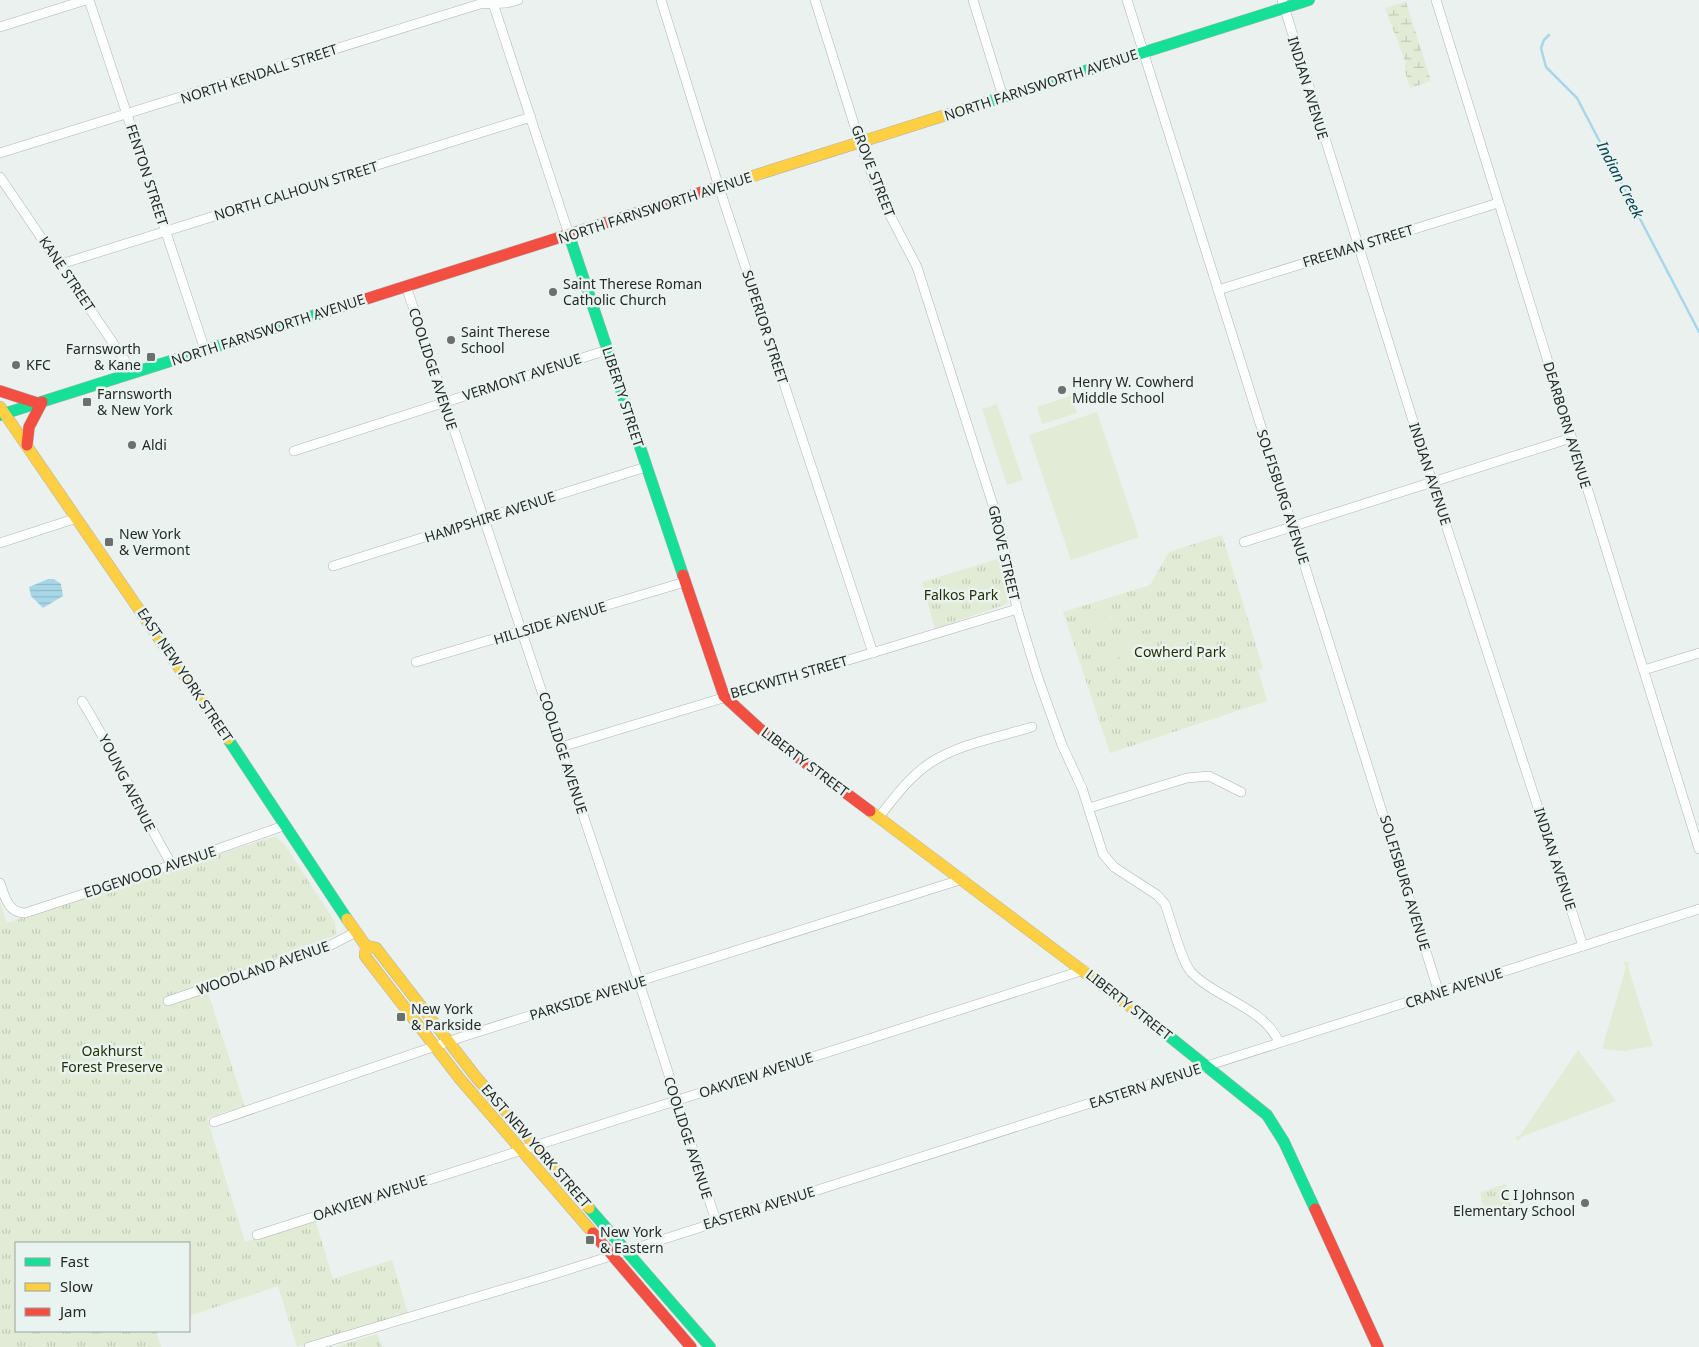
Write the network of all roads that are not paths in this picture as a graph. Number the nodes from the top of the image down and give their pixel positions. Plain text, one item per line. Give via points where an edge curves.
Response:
1 (88, 0) edge
2 (518, 0) edge
3 (661, 0) edge
4 (815, 0) edge
5 (972, 0) edge
6 (1127, 0) edge
7 (1309, 0) edge
8 (1436, 0) edge
9 (493, 2) edge
10 (1283, 4) edge
11 (0, 27) edge
12 (1144, 53) junction
13 (1003, 97) junction
14 (127, 115) junction
15 (532, 117) junction
16 (860, 143) junction
17 (0, 153) edge
18 (0, 177) edge
19 (719, 187) junction
20 (1498, 203) junction
21 (166, 231) junction
22 (569, 235) junction
23 (1358, 246) junction
24 (60, 264) junction
25 (406, 286) junction
26 (1218, 290) junction
27 (205, 350) junction
28 (607, 350) junction
29 (131, 374) junction
30 (0, 391) edge
31 (40, 402) junction
32 (444, 402) junction
33 (1, 412) edge
34 (1571, 438) junction
35 (27, 446) junction
36 (294, 451) dead end
37 (646, 467) junction
38 (1432, 482) junction
39 (77, 518) junction
40 (483, 520) junction
41 (1292, 527) junction
42 (1244, 542) dead end
43 (0, 543) edge
44 (333, 566) dead end
45 (685, 582) junction
46 (1017, 609) junction
47 (522, 632) junction
48 (1699, 652) edge
49 (873, 653) junction
50 (416, 662) dead end
51 (1644, 670) junction
52 (724, 696) junction
53 (82, 701) dead end
54 (1032, 727) dead end
55 (561, 748) junction
56 (1241, 792) dead end
57 (1089, 808) junction
58 (879, 817) junction
59 (286, 825) junction
60 (1699, 849) edge
61 (172, 865) junction
62 (963, 880) junction
63 (0, 883) edge
64 (1699, 909) edge
65 (356, 932) junction
66 (366, 946) junction
67 (1583, 946) junction
68 (1084, 970) junction
69 (639, 982) junction
70 (1439, 993) junction
71 (168, 1001) dead end
72 (447, 1042) junction
73 (1280, 1042) junction
74 (433, 1047) junction
75 (1208, 1066) junction
76 (676, 1101) junction
77 (214, 1122) dead end
78 (536, 1145) junction
79 (520, 1150) junction
80 (716, 1222) junction
81 (257, 1235) dead end
82 (626, 1250) junction
83 (611, 1255) junction
84 (309, 1347) edge
85 (691, 1347) edge
86 (710, 1347) edge
87 (1378, 1347) edge

1 - 11 street
1 - 14 street, FENTON STREET
2 - 9 street, NORTH KENDALL STREET
3 - 19 street, SUPERIOR STREET
4 - 16 street, GROVE STREET
5 - 13 street
6 - 12 street, SOLFISBURG AVENUE
7 - 10 main road, NORTH FARNSWORTH AVENUE
8 - 20 street, DEARBORN AVENUE
9 - 14 street, NORTH KENDALL STREET
9 - 15 street, LIBERTY STREET
10 - 12 main road, NORTH FARNSWORTH AVENUE
10 - 23 street, INDIAN AVENUE
12 - 13 main road, NORTH FARNSWORTH AVENUE
12 - 26 street, SOLFISBURG AVENUE
13 - 16 main road, NORTH FARNSWORTH AVENUE
14 - 17 street, NORTH KENDALL STREET
14 - 21 street, FENTON STREET
15 - 21 street, NORTH CALHOUN STREET
15 - 22 street, LIBERTY STREET
16 - 19 main road, NORTH FARNSWORTH AVENUE
16 - 46 street, GROVE STREET via 883,204 917,267 1000,527
18 - 24 street, KANE STREET
19 - 22 main road, NORTH FARNSWORTH AVENUE
19 - 49 street, SUPERIOR STREET
20 - 23 street, FREEMAN STREET
20 - 34 street, DEARBORN AVENUE
21 - 24 street, NORTH CALHOUN STREET
21 - 27 street, FENTON STREET
22 - 25 main road, NORTH FARNSWORTH AVENUE
22 - 28 main road, LIBERTY STREET
23 - 26 street, FREEMAN STREET
23 - 38 street, INDIAN AVENUE
24 - 29 street, KANE STREET
25 - 27 main road, NORTH FARNSWORTH AVENUE
25 - 32 street, COOLIDGE AVENUE
26 - 41 street, SOLFISBURG AVENUE
27 - 29 main road, NORTH FARNSWORTH AVENUE
28 - 32 street, VERMONT AVENUE
28 - 37 main road, LIBERTY STREET
29 - 31 main road, NORTH FARNSWORTH AVENUE
30 - 31 main road
31 - 33 main road, NORTH FARNSWORTH AVENUE
31 - 35 main road via 29,427
32 - 36 street, VERMONT AVENUE
32 - 40 street, COOLIDGE AVENUE
33 - 35 main road, EAST NEW YORK STREET
34 - 38 street
34 - 51 street, DEARBORN AVENUE
35 - 39 main road, EAST NEW YORK STREET
37 - 40 street, HAMPSHIRE AVENUE
37 - 45 main road, LIBERTY STREET
38 - 41 street
38 - 67 street, INDIAN AVENUE
39 - 43 street
39 - 59 main road, EAST NEW YORK STREET
40 - 44 street, HAMPSHIRE AVENUE
40 - 47 street, COOLIDGE AVENUE
41 - 42 street
41 - 70 street, SOLFISBURG AVENUE
45 - 47 street, HILLSIDE AVENUE
45 - 52 main road, LIBERTY STREET
46 - 49 street, BECKWITH STREET
46 - 57 street, GROVE STREET via 1062,745
47 - 50 street, HILLSIDE AVENUE
47 - 55 street, COOLIDGE AVENUE
48 - 51 street
49 - 52 street, BECKWITH STREET
51 - 60 street, DEARBORN AVENUE
52 - 55 street, BECKWITH STREET
52 - 58 main road, LIBERTY STREET via 760,729
53 - 61 street, YOUNG AVENUE
54 - 58 street via 960,749 930,762 902,788
55 - 69 street, COOLIDGE AVENUE
56 - 57 street via 1209,776 1187,778
57 - 73 street, GROVE STREET via 1103,854 1114,867 1157,895 1165,904 1190,971 1262,1020 1274,1030
58 - 62 main road, LIBERTY STREET
59 - 61 street, EDGEWOOD AVENUE
59 - 65 main road, EAST NEW YORK STREET
61 - 63 street, EDGEWOOD AVENUE via 25,913 13,911 5,900
62 - 68 main road, LIBERTY STREET
62 - 69 street, PARKSIDE AVENUE
64 - 67 street, CRANE AVENUE
65 - 66 main road, EAST NEW YORK STREET
65 - 71 street, WOODLAND AVENUE via 329,946
66 - 72 main road, EAST NEW YORK STREET via 376,948
66 - 74 main road, EAST NEW YORK STREET via 365,956
67 - 70 street, CRANE AVENUE
68 - 75 main road, LIBERTY STREET
68 - 76 street, OAKVIEW AVENUE
69 - 72 street, PARKSIDE AVENUE
69 - 76 street, COOLIDGE AVENUE
70 - 73 street, CRANE AVENUE
72 - 74 street, PARKSIDE AVENUE
72 - 78 main road, EAST NEW YORK STREET
73 - 75 street, CRANE AVENUE
74 - 77 street, PARKSIDE AVENUE
74 - 79 main road, EAST NEW YORK STREET
75 - 80 street, EASTERN AVENUE
75 - 87 main road, LIBERTY STREET via 1257,1106 1278,1132
76 - 78 street, OAKVIEW AVENUE
76 - 80 street, COOLIDGE AVENUE
78 - 79 street, OAKVIEW AVENUE
78 - 82 main road, EAST NEW YORK STREET
79 - 81 street, OAKVIEW AVENUE
79 - 83 main road, EAST NEW YORK STREET
80 - 82 street, EASTERN AVENUE
82 - 83 street, EASTERN AVENUE
82 - 86 main road, EAST NEW YORK STREET
83 - 84 street, EASTERN AVENUE
83 - 85 main road, EAST NEW YORK STREET

